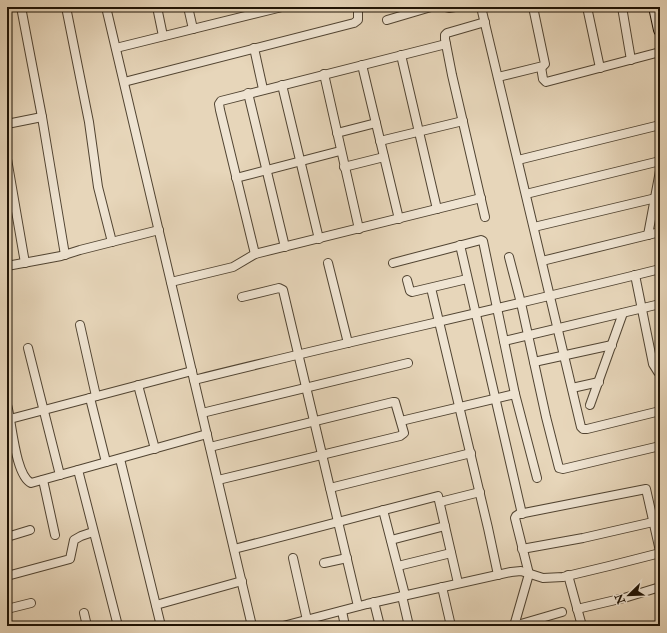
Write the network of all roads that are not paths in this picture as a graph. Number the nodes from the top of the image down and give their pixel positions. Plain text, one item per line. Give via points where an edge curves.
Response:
1 (21, 7) edge
2 (66, 7) edge
3 (106, 7) edge
4 (157, 7) edge
5 (188, 7) edge
6 (282, 7) edge
7 (358, 7) edge
8 (431, 7) edge
9 (445, 7) edge
10 (455, 7) edge
11 (481, 7) edge
12 (533, 7) edge
13 (587, 7) edge
14 (622, 7) edge
15 (655, 7) edge
16 (387, 20) dead end
17 (485, 22) junction
18 (193, 29) junction
19 (660, 30) edge
20 (163, 36) junction
21 (446, 44) junction
22 (116, 48) junction
23 (254, 48) junction
24 (660, 52) edge
25 (401, 55) junction
26 (631, 60) junction
27 (362, 65) junction
28 (540, 67) junction
29 (600, 68) junction
30 (324, 74) junction
31 (498, 77) junction
32 (124, 82) junction
33 (282, 85) junction
34 (263, 89) junction
35 (248, 93) junction
36 (42, 118) junction
37 (463, 121) junction
38 (376, 123) junction
39 (7, 124) edge
40 (660, 125) edge
41 (419, 131) junction
42 (336, 133) junction
43 (380, 141) junction
44 (340, 151) junction
45 (384, 158) junction
46 (7, 159) edge
47 (518, 160) junction
48 (660, 161) edge
49 (301, 162) junction
50 (344, 167) junction
51 (266, 170) junction
52 (660, 171) edge
53 (236, 178) junction
54 (526, 194) junction
55 (481, 198) junction
56 (658, 198) edge
57 (437, 209) junction
58 (485, 217) dead end
59 (399, 219) junction
60 (534, 227) junction
61 (359, 229) junction
62 (159, 230) junction
63 (660, 232) edge
64 (648, 235) junction
65 (319, 239) junction
66 (112, 242) junction
67 (460, 246) junction
68 (285, 247) junction
69 (255, 254) junction
70 (65, 255) junction
71 (509, 257) dead end
72 (542, 261) junction
73 (26, 263) junction
74 (328, 263) dead end
75 (393, 263) dead end
76 (7, 266) edge
77 (660, 269) edge
78 (635, 275) junction
79 (467, 279) junction
80 (407, 280) dead end
81 (171, 282) junction
82 (431, 288) junction
83 (550, 295) junction
84 (242, 297) dead end
85 (521, 303) junction
86 (660, 304) edge
87 (497, 308) junction
88 (641, 309) junction
89 (475, 313) junction
90 (623, 313) junction
91 (439, 322) junction
92 (80, 325) dead end
93 (558, 329) junction
94 (528, 336) junction
95 (504, 341) junction
96 (348, 343) junction
97 (612, 345) junction
98 (28, 348) dead end
99 (298, 354) junction
100 (564, 355) junction
101 (534, 362) junction
102 (408, 364) dead end
103 (192, 371) junction
104 (660, 373) edge
105 (194, 380) junction
106 (599, 382) junction
107 (138, 385) junction
108 (306, 388) junction
109 (572, 388) junction
110 (515, 394) junction
111 (93, 397) junction
112 (495, 399) junction
113 (7, 405) edge
114 (590, 405) dead end
115 (460, 408) junction
116 (44, 410) junction
117 (660, 411) edge
118 (202, 413) junction
119 (10, 419) junction
120 (314, 421) junction
121 (401, 421) junction
122 (207, 434) junction
123 (10, 436) edge
124 (660, 446) edge
125 (210, 448) junction
126 (155, 449) junction
127 (471, 453) junction
128 (322, 454) junction
129 (120, 459) junction
130 (106, 462) junction
131 (78, 470) junction
132 (60, 475) junction
133 (537, 478) dead end
134 (43, 480) junction
135 (218, 480) junction
136 (330, 488) junction
137 (480, 492) junction
138 (440, 502) junction
139 (383, 510) junction
140 (522, 514) junction
141 (338, 522) junction
142 (653, 522) junction
143 (445, 526) junction
144 (30, 530) dead end
145 (93, 532) junction
146 (54, 535) dead end
147 (7, 537) edge
148 (391, 540) junction
149 (234, 548) junction
150 (522, 549) junction
151 (660, 552) edge
152 (451, 553) junction
153 (293, 558) dead end
154 (347, 558) junction
155 (324, 564) dead end
156 (398, 566) junction
157 (529, 574) junction
158 (498, 575) junction
159 (7, 576) edge
160 (568, 576) junction
161 (242, 581) junction
162 (458, 583) junction
163 (442, 587) junction
164 (660, 587) edge
165 (404, 596) junction
166 (374, 602) junction
167 (31, 603) dead end
168 (156, 605) junction
169 (358, 606) junction
170 (7, 609) edge
171 (577, 609) junction
172 (342, 611) junction
173 (562, 612) dead end
174 (84, 613) dead end
175 (308, 620) junction
176 (87, 626) edge
177 (118, 626) edge
178 (161, 626) edge
179 (252, 626) edge
180 (283, 626) edge
181 (346, 626) edge
182 (380, 626) edge
183 (409, 626) edge
184 (451, 626) edge
185 (514, 626) edge
186 (582, 626) edge

1 - 36 street
2 - 66 street via 89,122 98,187
3 - 22 street
4 - 20 street
5 - 18 street
6 - 18 street
7 - 23 street via 358,20 354,23
8 - 16 street
9 - 10 street
11 - 17 street
12 - 28 street via 545,61
13 - 29 street
14 - 26 street
15 - 19 street
17 - 21 street via 447,33
17 - 31 street
18 - 20 street
20 - 22 street
21 - 25 street
21 - 37 street
22 - 32 street
23 - 32 street
23 - 34 street
24 - 26 street
25 - 27 street
25 - 41 street
26 - 29 street
27 - 30 street
27 - 38 street
28 - 29 street via 546,82
28 - 31 street
30 - 33 street
30 - 42 street
31 - 47 street
32 - 62 street
33 - 34 street
33 - 49 street
34 - 35 street
35 - 51 street
35 - 53 street via 222,100 219,104
36 - 39 street
36 - 70 street
37 - 41 street
37 - 55 street
38 - 42 street
38 - 43 street
40 - 47 street
41 - 43 street
41 - 57 street
42 - 44 street
43 - 45 street
44 - 49 street
44 - 50 street
45 - 50 street
45 - 59 street
46 - 73 street
47 - 54 street
48 - 54 street
49 - 51 street
49 - 65 street
50 - 61 street
51 - 53 street
51 - 68 street
52 - 56 street
53 - 69 street
54 - 60 street
55 - 57 street
55 - 58 street
56 - 60 street
56 - 64 street
57 - 59 street
59 - 61 street
60 - 72 street
61 - 65 street
62 - 66 street
62 - 81 street
63 - 64 street
64 - 72 street
65 - 68 street
66 - 70 street
67 - 75 street
67 - 79 street
67 - 87 street via 483,241
68 - 69 street
69 - 81 street via 233,266
70 - 73 street
71 - 85 street
72 - 83 street
73 - 76 street
74 - 96 street
77 - 78 street
78 - 83 street
78 - 88 street
79 - 82 street
79 - 89 street
80 - 82 street via 411,292
81 - 103 street
82 - 91 street
83 - 85 street
83 - 93 street
84 - 99 street via 283,289
85 - 87 street
85 - 94 street
86 - 88 street
87 - 89 street
87 - 95 street
88 - 90 street
88 - 104 street via 653,364
89 - 91 street
89 - 112 street
90 - 93 street
90 - 97 street
91 - 96 street
91 - 115 street
92 - 111 street
93 - 94 street
93 - 100 street
94 - 95 street
94 - 101 street
95 - 110 street
96 - 99 street
97 - 100 street
97 - 106 street
98 - 116 street
99 - 105 street
99 - 108 street
100 - 101 street
100 - 109 street
101 - 124 street via 560,469
102 - 108 street
103 - 105 street
103 - 107 street
105 - 118 street
106 - 109 street
106 - 114 street
107 - 111 street
107 - 126 street
108 - 118 street
108 - 120 street
109 - 117 street via 583,429
110 - 112 street
110 - 133 street
111 - 116 street
111 - 130 street
112 - 115 street
112 - 140 street
113 - 119 street
115 - 121 street
115 - 127 street
116 - 119 street
116 - 132 street
118 - 122 street
119 - 123 street
120 - 121 street via 393,402
120 - 125 street
120 - 128 street
121 - 128 street via 404,433 400,436
122 - 125 street
122 - 126 street
123 - 134 street via 26,480 31,483
125 - 135 street
126 - 129 street
127 - 136 street
127 - 137 street
128 - 135 street
128 - 136 street
129 - 130 street
129 - 168 street
130 - 131 street
131 - 132 street
131 - 145 street
132 - 134 street
134 - 146 street
135 - 149 street
136 - 141 street
137 - 138 street
137 - 158 street
138 - 139 street via 438,496
138 - 143 street
139 - 141 street
139 - 148 street
140 - 142 street via 646,489
140 - 150 street via 515,518
141 - 149 street
141 - 154 street
142 - 150 street
142 - 151 street
143 - 148 street
143 - 152 street
144 - 147 street
145 - 159 street via 74,540 70,559
145 - 177 street
148 - 156 street
149 - 161 street
150 - 157 street
151 - 160 street
152 - 156 street
152 - 162 street
153 - 175 street
154 - 155 street
154 - 169 street
156 - 165 street
157 - 158 street via 517,571
157 - 160 street via 543,578
157 - 185 street
158 - 162 street
160 - 171 street
161 - 168 street
161 - 179 street
162 - 163 street
163 - 165 street
163 - 184 street
164 - 171 street
165 - 166 street
165 - 183 street
166 - 169 street
166 - 182 street
167 - 170 street
168 - 178 street
169 - 172 street
171 - 186 street
172 - 175 street
172 - 181 street
173 - 185 street
174 - 176 street
175 - 180 street

